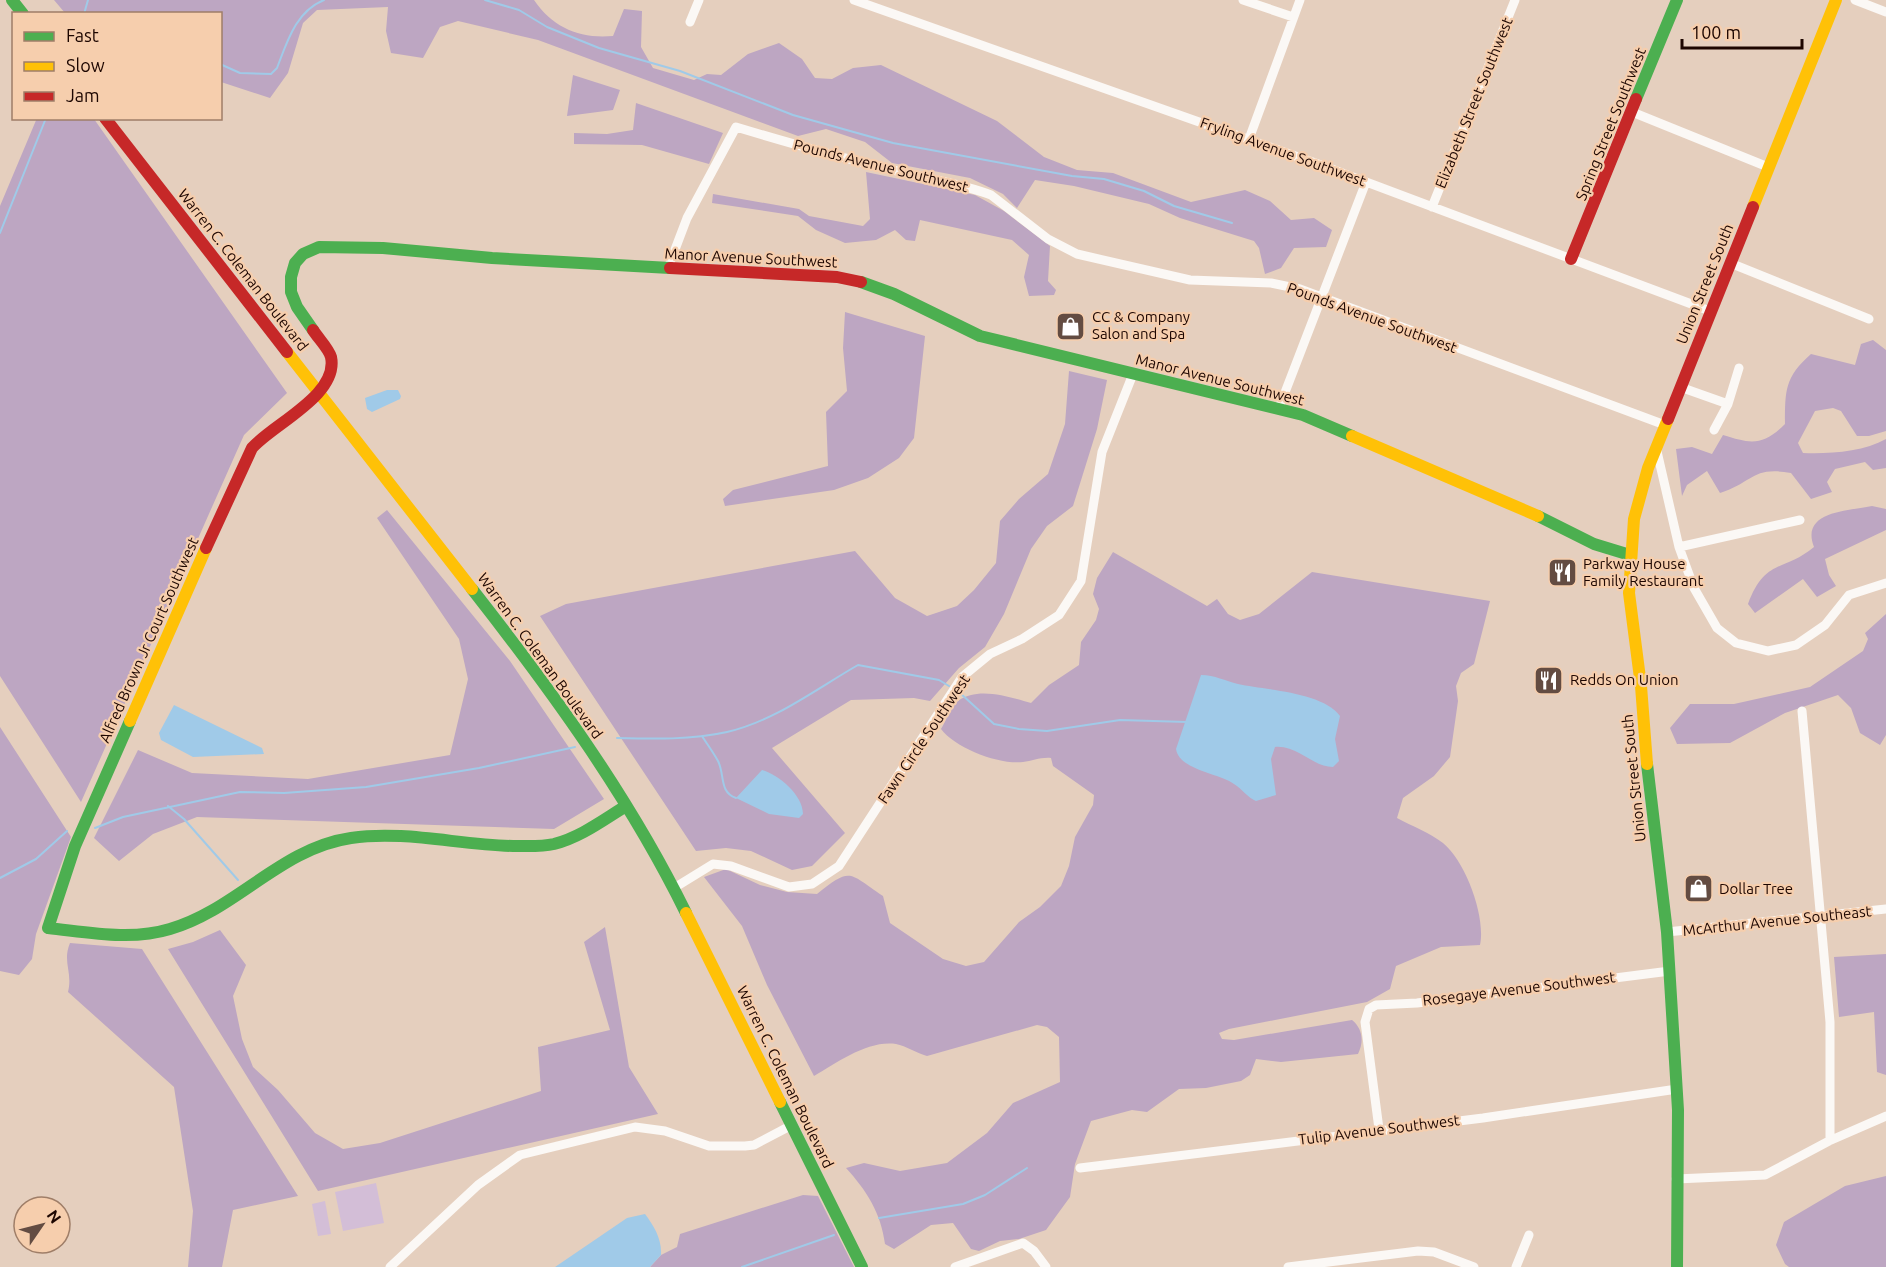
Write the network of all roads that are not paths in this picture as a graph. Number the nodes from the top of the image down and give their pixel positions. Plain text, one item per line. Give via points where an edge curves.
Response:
1 (12, 0) edge
2 (699, 0) edge
3 (854, 0) edge
4 (1243, 0) edge
5 (1300, 0) edge
6 (1515, 0) edge
7 (1677, 0) edge
8 (1836, 0) edge
9 (1855, 0) edge
10 (21, 12) edge
11 (1886, 12) edge
12 (1293, 17) junction
13 (690, 22) dead end
14 (1632, 112) junction
15 (107, 120) edge
16 (1249, 139) junction
17 (1768, 167) junction
18 (1366, 182) junction
19 (1432, 207) junction
20 (1571, 259) junction
21 (1730, 263) junction
22 (668, 268) junction
23 (1321, 296) junction
24 (1710, 311) junction
25 (1869, 319) dead end
26 (1739, 368) dead end
27 (1132, 374) junction
28 (1680, 387) junction
29 (319, 392) junction
30 (1728, 404) junction
31 (1279, 408) junction
32 (1665, 425) junction
33 (1714, 430) dead end
34 (1656, 447) junction
35 (1800, 520) dead end
36 (1679, 547) junction
37 (1630, 555) junction
38 (1886, 583) edge
39 (1802, 711) dead end
40 (626, 806) junction
41 (674, 888) junction
42 (1886, 909) edge
43 (1822, 916) junction
44 (1667, 932) junction
45 (1670, 971) junction
46 (1677, 1089) junction
47 (1886, 1116) edge
48 (792, 1125) junction
49 (1379, 1129) junction
50 (1830, 1140) junction
51 (1080, 1168) dead end
52 (1676, 1179) junction
53 (1529, 1235) dead end
54 (390, 1267) edge
55 (862, 1267) edge
56 (955, 1267) edge
57 (1046, 1267) edge
58 (1288, 1267) edge
59 (1474, 1267) edge
60 (1516, 1267) edge
61 (1677, 1267) edge

1 - 10 main road
2 - 13 street
3 - 16 street, Fryling Avenue Southwest
4 - 12 street
5 - 12 street
6 - 19 street, Elizabeth Street Southwest
7 - 14 main road, Spring Street Southwest
8 - 17 main road, Union Street South
9 - 11 street
12 - 16 street
14 - 17 street
14 - 20 main road, Spring Street Southwest
15 - 29 main road, Warren C. Coleman Boulevard
16 - 18 street, Fryling Avenue Southwest
17 - 21 main road, Union Street South
18 - 19 street, Fryling Avenue Southwest
18 - 23 street
19 - 20 street, Fryling Avenue Southwest
20 - 24 street, Fryling Avenue Southwest
21 - 24 main road, Union Street South
21 - 25 street
22 - 23 street, Pounds Avenue Southwest via 687,218 736,127 991,195 1048,239 1077,254 1190,280 1271,283
22 - 27 main road, Manor Avenue Southwest via 801,274 858,281 980,336
22 - 29 main road, Manor Avenue Southwest via 338,246 309,250 292,269 291,292 331,356 329,374
23 - 31 street
23 - 32 street, Pounds Avenue Southwest
24 - 28 main road, Union Street South
26 - 30 street
27 - 31 main road, Manor Avenue Southwest
27 - 41 street, Fawn Circle Southwest via 1102,452 1081,581 1059,615 990,654 962,677 839,866 812,884 789,887 731,866 712,864
28 - 30 street
28 - 32 main road, Union Street South
29 - 40 main road, Warren C. Coleman Boulevard via 529,662
29 - 40 main road, Alfred Brown Jr Court Southwest via 254,446 242,467 75,846 48,928 123,936 181,926 228,902 300,852 350,838 503,846 553,844 585,831
30 - 33 street
31 - 37 main road, Manor Avenue Southwest via 1342,430 1594,544
32 - 34 main road, Union Street South
34 - 36 street
34 - 37 main road, Union Street South via 1638,501
35 - 36 street
36 - 38 street via 1694,588 1714,623 1736,643 1755,649 1778,650 1796,645 1825,626 1850,596
37 - 44 main road, Union Street South via 1629,593
39 - 43 street
40 - 41 main road, Warren C. Coleman Boulevard
41 - 48 main road, Warren C. Coleman Boulevard
42 - 43 street, McArthur Avenue Southeast
43 - 44 street, McArthur Avenue Southeast
43 - 50 street via 1830,1022
44 - 45 main road, Union Street South
45 - 46 main road, Union Street South
45 - 49 street, Rosegaye Avenue Southwest via 1376,1005 1369,1009 1365,1022
46 - 49 street, Tulip Avenue Southwest via 1483,1119
46 - 52 main road, Union Street South
47 - 50 street
48 - 54 street via 745,1146 710,1146 665,1131 635,1127 520,1155 478,1185
48 - 55 main road, Warren C. Coleman Boulevard
49 - 51 street, Tulip Avenue Southwest
50 - 52 street via 1765,1175
52 - 61 main road, Union Street South
53 - 60 street
56 - 57 street via 1023,1243
58 - 59 street via 1418,1251 1434,1252

